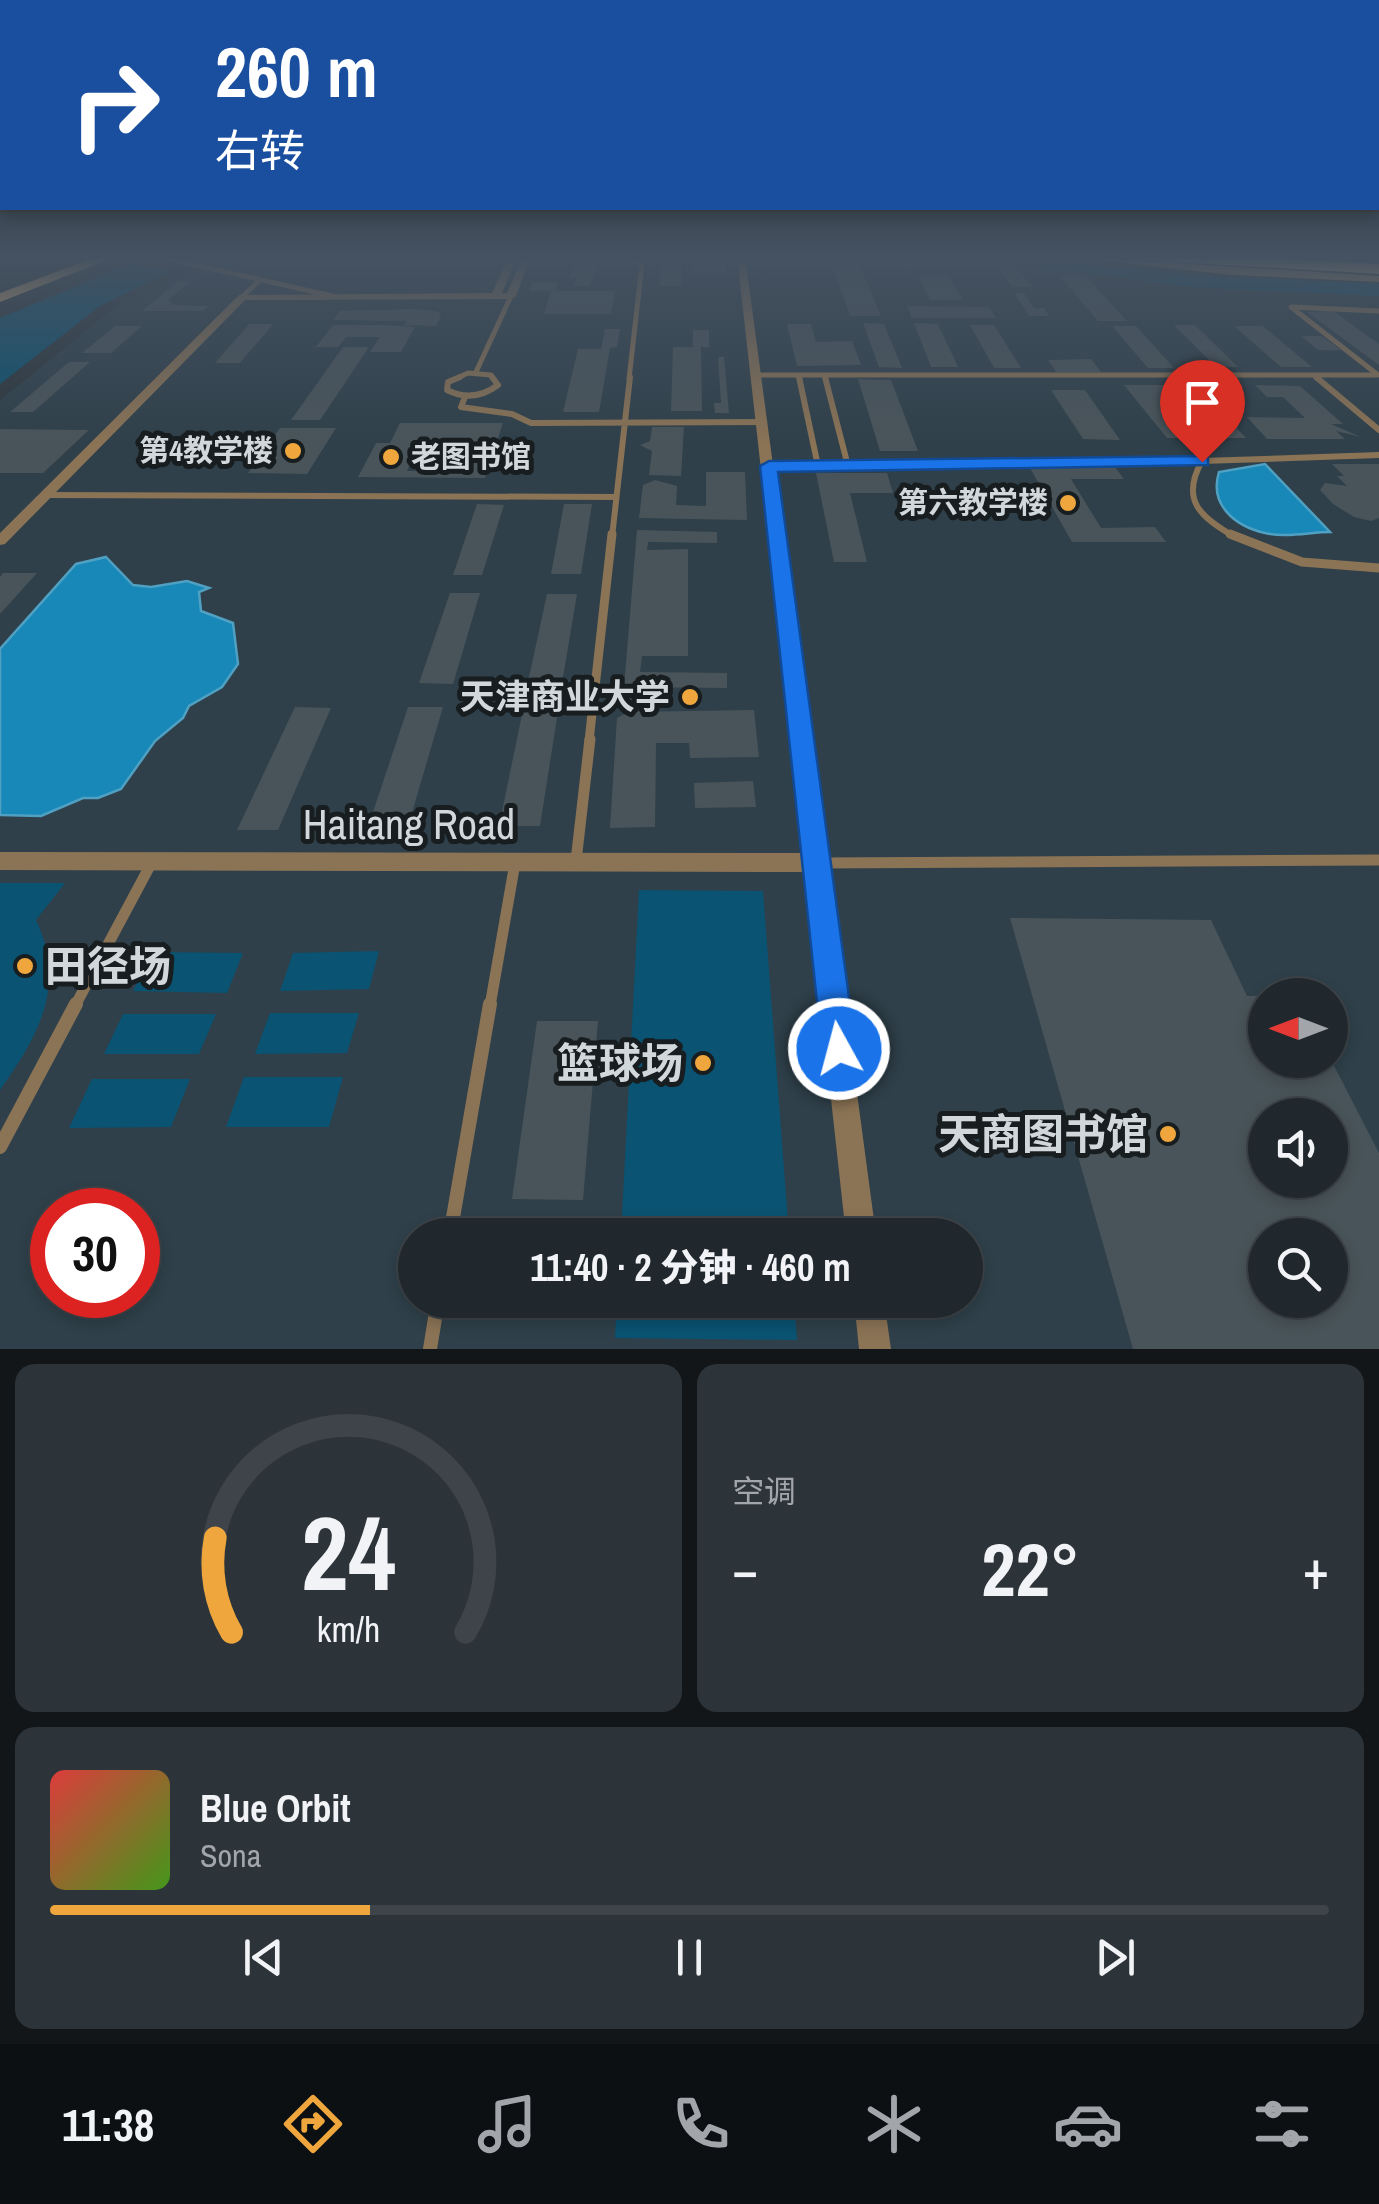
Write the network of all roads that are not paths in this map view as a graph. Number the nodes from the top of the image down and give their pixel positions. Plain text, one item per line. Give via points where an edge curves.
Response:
1 (220, 319) edge
2 (500, 319) edge
3 (636, 319) edge
4 (750, 319) edge
5 (1307, 319) edge
6 (476, 372) junction
7 (758, 375) junction
8 (800, 375) junction
9 (825, 375) junction
10 (1314, 375) junction
11 (465, 397) junction
12 (763, 422) junction
13 (624, 423) junction
14 (1379, 430) edge
15 (1379, 456) edge
16 (1202, 462) junction
17 (769, 466) junction
18 (818, 466) junction
19 (848, 466) junction
20 (46, 494) junction
21 (616, 497) junction
22 (0, 541) edge
23 (1379, 568) edge
24 (1379, 860) edge
25 (0, 861) edge
26 (152, 862) junction
27 (515, 862) junction
28 (576, 862) junction
29 (817, 863) junction
30 (0, 1146) edge
31 (453, 1218) edge
32 (859, 1218) edge
33 (435, 1318) edge
34 (871, 1318) edge
35 (430, 1349) edge
36 (874, 1349) edge

1 - 20 street
2 - 6 lane
3 - 13 lane
4 - 7 street
5 - 10 lane via 1378,375
6 - 11 lane via 448,382 447,390
6 - 11 lane via 496,377 498,384
7 - 8 lane
7 - 12 street
8 - 9 lane
8 - 18 lane
9 - 10 lane
9 - 19 lane
10 - 14 lane
11 - 13 lane via 461,407 531,423
12 - 13 lane
12 - 17 street
13 - 21 lane
15 - 16 lane
16 - 19 lane
16 - 23 lane via 1192,472 1196,507 1237,539 1305,563
17 - 18 lane
17 - 29 street
18 - 19 lane
20 - 21 lane
20 - 22 street
21 - 28 lane
24 - 29 lane
25 - 26 street, Haitang Road
26 - 27 street, Haitang Road
26 - 30 lane
27 - 28 street, Haitang Road
27 - 31 lane
28 - 29 street, Haitang Road
29 - 32 street
33 - 35 lane
34 - 36 street

